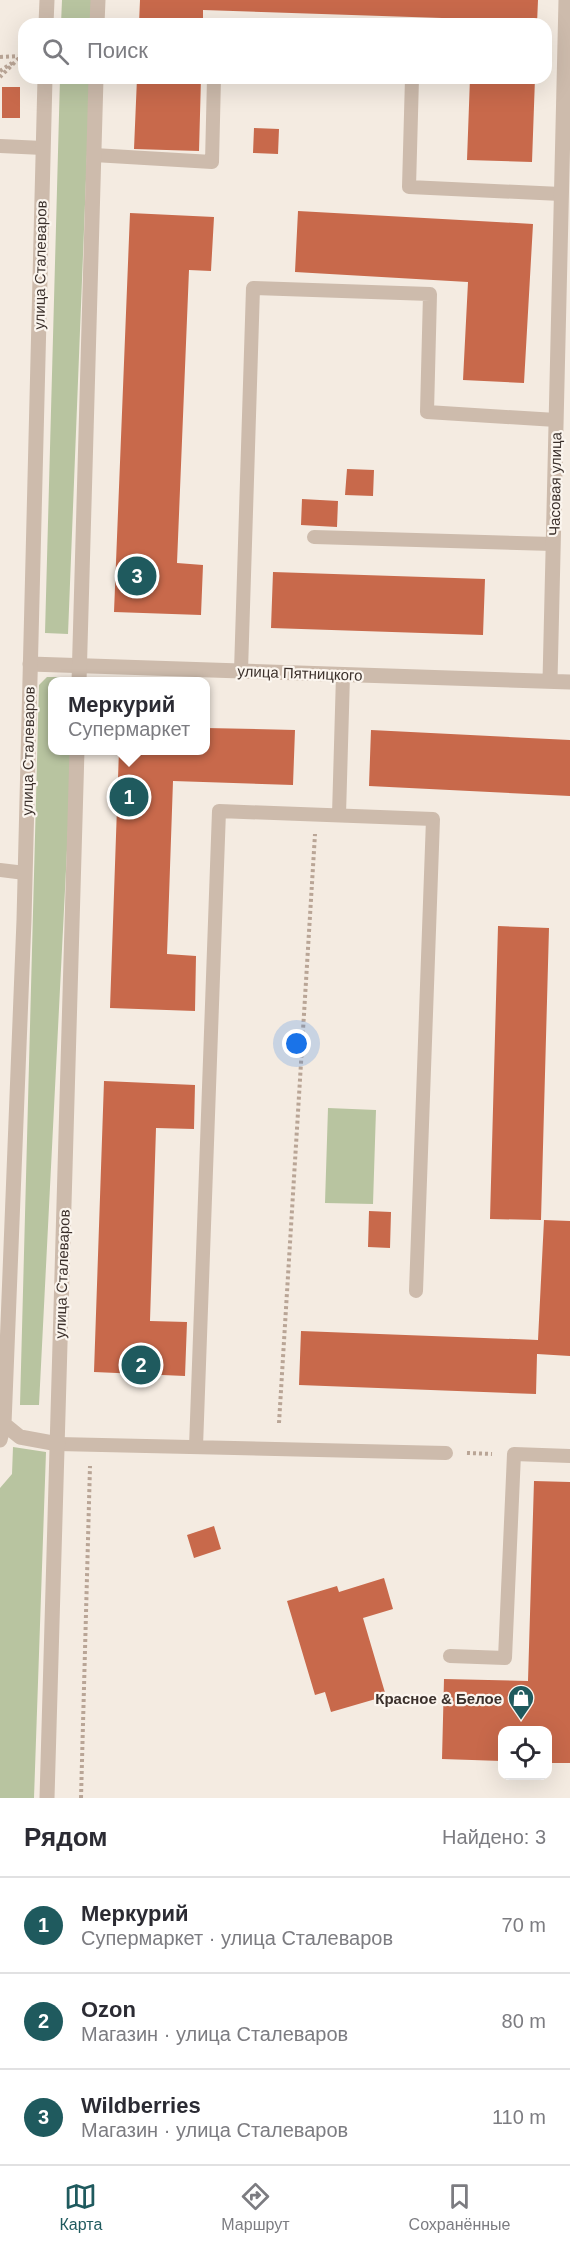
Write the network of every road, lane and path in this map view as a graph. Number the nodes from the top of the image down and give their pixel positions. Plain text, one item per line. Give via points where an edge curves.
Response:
1 (47, 0) edge
2 (98, 0) edge
3 (566, 0) edge
4 (46, 18) edge
5 (97, 18) edge
6 (18, 56) edge
7 (0, 57) edge
8 (18, 58) edge
9 (18, 59) edge
10 (567, 69) edge
11 (0, 71) edge
12 (0, 77) edge
13 (45, 84) edge
14 (96, 84) edge
15 (214, 84) edge
16 (412, 84) edge
17 (0, 146) edge
18 (43, 148) junction
19 (94, 155) junction
20 (561, 194) junction
21 (556, 420) junction
22 (314, 537) dead end
23 (553, 544) junction
24 (30, 664) junction
25 (79, 666) junction
26 (241, 671) junction
27 (343, 675) junction
28 (79, 677) edge
29 (550, 681) junction
30 (570, 682) edge
31 (77, 755) edge
32 (316, 814) junction
33 (339, 815) junction
34 (0, 870) edge
35 (25, 873) junction
36 (416, 1292) dead end
37 (279, 1423) dead end
38 (4, 1424) junction
39 (0, 1440) edge
40 (58, 1444) junction
41 (75, 1444) junction
42 (196, 1447) junction
43 (446, 1453) joint
44 (514, 1454) junction
45 (570, 1455) edge
46 (450, 1656) dead end
47 (47, 1798) edge
48 (81, 1798) edge

1 - 4 street
2 - 5 street
3 - 10 street, Часовая улица
6 - 7 path
8 - 11 path
9 - 12 path
10 - 20 street, Часовая улица
13 - 18 street, улица Сталеваров
14 - 19 street
15 - 19 lane via 212,162
16 - 20 lane via 408,187
17 - 18 lane
18 - 24 street, улица Сталеваров
19 - 25 street
20 - 21 street, Часовая улица
21 - 23 street, Часовая улица
21 - 26 lane via 427,412 430,294 253,288
22 - 23 lane
23 - 29 street, Часовая улица
24 - 25 street, улица Пятницкого
24 - 35 street, улица Сталеваров
25 - 26 street, улица Пятницкого
25 - 28 street
26 - 27 street, улица Пятницкого
27 - 29 street, улица Пятницкого
27 - 33 lane
29 - 30 street, улица Пятницкого
31 - 40 street, улица Сталеваров
32 - 33 lane
32 - 37 path
32 - 42 lane via 219,811
33 - 36 lane via 434,819
34 - 35 lane
35 - 38 street, улица Сталеваров
38 - 39 street, улица Сталеваров
38 - 40 street via 20,1437
40 - 41 lane
40 - 47 street, улица Сталеваров
41 - 42 lane
41 - 48 path via 91,1456
42 - 43 lane
43 - 44 path
44 - 45 lane
44 - 46 lane via 505,1658

